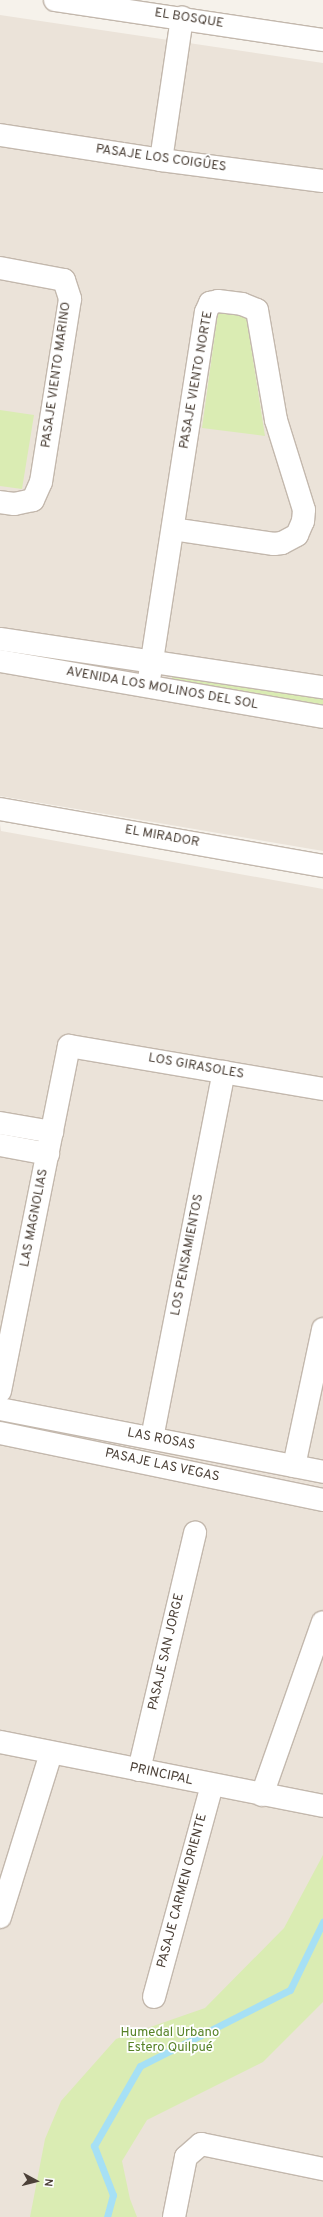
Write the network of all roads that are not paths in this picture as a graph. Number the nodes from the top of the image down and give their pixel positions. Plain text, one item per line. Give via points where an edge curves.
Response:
1 (55, 0) edge
2 (182, 18) junction
3 (323, 40) edge
4 (0, 135) edge
5 (161, 160) junction
6 (323, 181) edge
7 (0, 268) edge
8 (0, 502) edge
9 (173, 529) junction
10 (0, 640) edge
11 (0, 661) edge
12 (151, 663) junction
13 (148, 686) junction
14 (323, 687) edge
15 (323, 717) edge
16 (0, 809) edge
17 (323, 866) edge
18 (69, 1046) joint
19 (224, 1072) junction
20 (323, 1089) edge
21 (0, 1123) edge
22 (52, 1132) junction
23 (0, 1145) edge
24 (48, 1154) junction
25 (323, 1329) edge
26 (0, 1391) edge
27 (0, 1409) edge
28 (0, 1433) edge
29 (152, 1438) junction
30 (294, 1466) junction
31 (323, 1472) edge
32 (323, 1500) edge
33 (195, 1533) dead end
34 (323, 1622) edge
35 (0, 1742) edge
36 (51, 1753) junction
37 (139, 1770) junction
38 (212, 1785) junction
39 (262, 1795) junction
40 (323, 1806) edge
41 (0, 1917) edge
42 (154, 1997) dead end
43 (323, 2169) edge
44 (174, 2217) edge

1 - 2 street, EL BOSQUE
2 - 3 street, EL BOSQUE
2 - 5 street
4 - 5 street, PASAJE LOS COIGÛES
5 - 6 street, PASAJE LOS COIGÛES
7 - 8 street, PASAJE VIENTO MARINO via 64,280 70,299 41,482 33,500 14,504
9 - 9 street, PASAJE VIENTO NORTE via 274,544 297,535 303,521 304,510 276,420 257,310 242,304 218,301 210,303 206,312
9 - 12 street, PASAJE VIENTO NORTE
10 - 12 street, AVENIDA LOS MOLINOS DEL SOL
11 - 13 street, AVENIDA LOS MOLINOS DEL SOL
12 - 13 street, PASAJE VIENTO NORTE
12 - 14 street, AVENIDA LOS MOLINOS DEL SOL
13 - 15 street, AVENIDA LOS MOLINOS DEL SOL
16 - 17 street, EL MIRADOR
18 - 19 street, LOS GIRASOLES
18 - 22 street, LAS MAGNOLIAS
19 - 20 street, LOS GIRASOLES
19 - 29 street, LOS PENSAMIENTOS
21 - 22 street
22 - 24 street, LAS MAGNOLIAS
23 - 24 street
24 - 26 street, LAS MAGNOLIAS
25 - 30 street
27 - 29 street, LAS ROSAS
28 - 32 street, PASAJE LAS VEGAS
29 - 30 street, LAS ROSAS
30 - 31 street, LAS ROSAS
33 - 37 street, PASAJE SAN JORGE
34 - 39 street
35 - 36 street, PRINCIPAL
36 - 37 street, PRINCIPAL
36 - 41 street
37 - 38 street, PRINCIPAL
38 - 39 street, PRINCIPAL
38 - 42 street, PASAJE CARMEN ORIENTE
39 - 40 street, PRINCIPAL
43 - 44 street via 201,2144 186,2157

